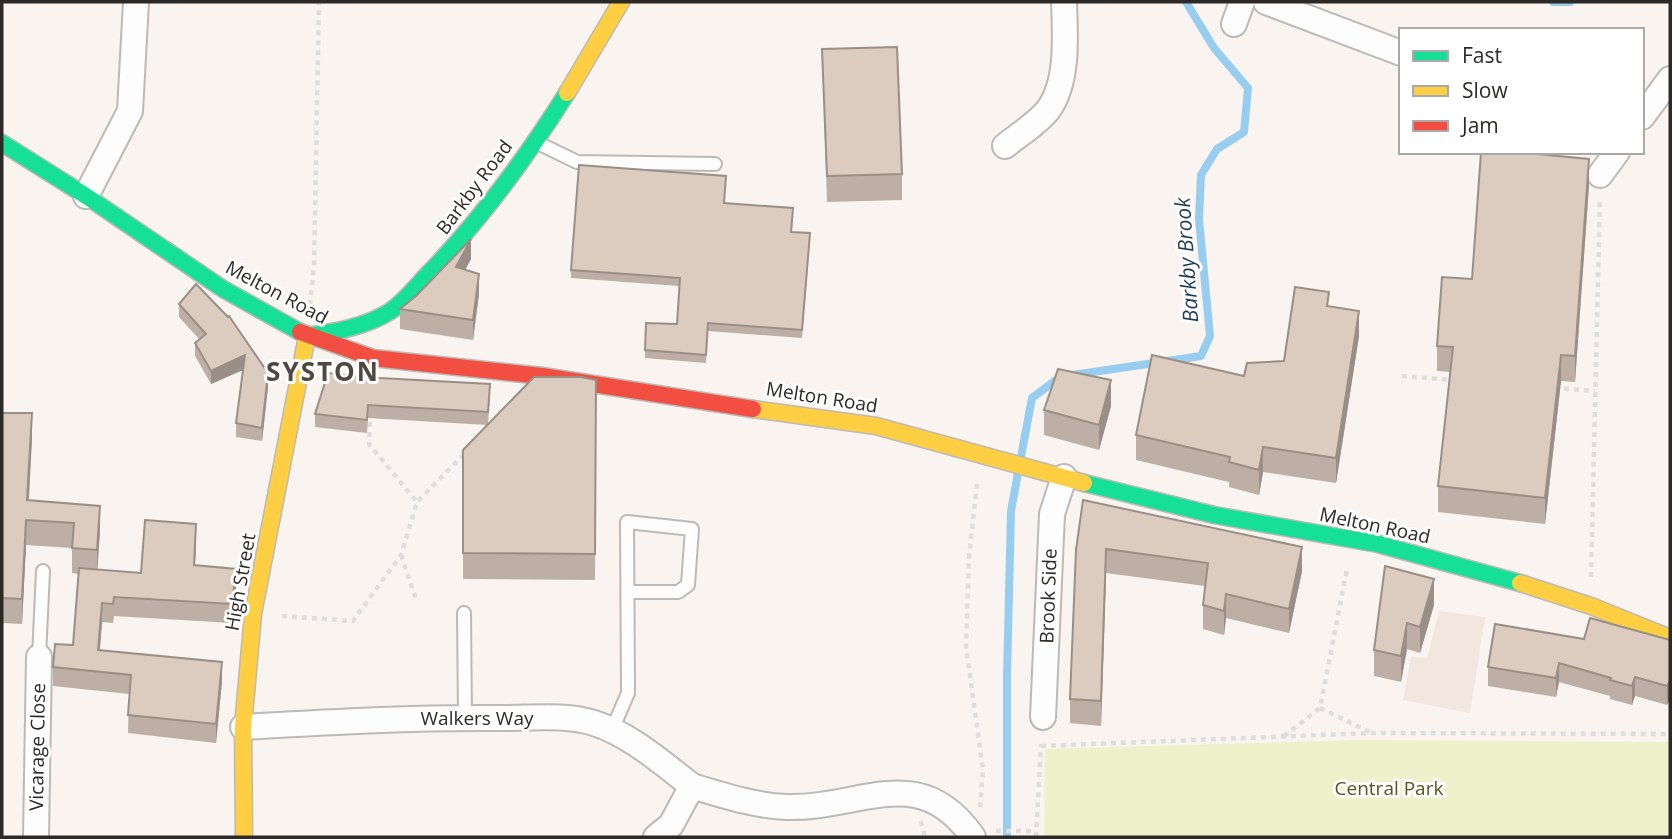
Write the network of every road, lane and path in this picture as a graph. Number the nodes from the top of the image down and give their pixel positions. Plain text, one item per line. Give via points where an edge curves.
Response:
1 (136, 2) edge
2 (318, 2) edge
3 (621, 2) edge
4 (1064, 2) edge
5 (1266, 2) edge
6 (1399, 52) edge
7 (1662, 85) edge
8 (1644, 114) edge
9 (535, 141) junction
10 (2, 143) edge
11 (1005, 146) dead end
12 (1616, 154) edge
13 (715, 164) dead end
14 (1600, 175) joint
15 (86, 196) junction
16 (307, 336) junction
17 (1402, 376) dead end
18 (1458, 380) edge
19 (1540, 387) edge
20 (1595, 391) junction
21 (371, 407) edge
22 (475, 444) edge
23 (988, 457) junction
24 (1054, 475) junction
25 (417, 502) junction
26 (1353, 540) junction
27 (401, 555) junction
28 (44, 571) dead end
29 (628, 592) junction
30 (416, 599) dead end
31 (1591, 606) junction
32 (464, 613) dead end
33 (253, 614) junction
34 (1670, 638) edge
35 (39, 657) joint
36 (1320, 708) junction
37 (1043, 709) joint
38 (466, 717) junction
39 (243, 727) junction
40 (611, 730) junction
41 (1371, 733) junction
42 (1670, 734) edge
43 (1283, 736) junction
44 (1041, 746) junction
45 (692, 786) junction
46 (981, 829) edge
47 (1035, 834) edge
48 (36, 837) edge
49 (244, 837) edge
50 (656, 837) edge

1 - 15 street via 130,111
2 - 16 path via 314,266
3 - 9 street, Barkby Road
4 - 11 street via 1066,54 1057,90 1048,110
5 - 6 street
7 - 8 street
9 - 13 lane via 577,162
9 - 16 street, Barkby Road via 445,258 387,314
10 - 15 street, Melton Road
12 - 14 street
14 - 20 path
15 - 16 street, Melton Road via 223,289
16 - 23 street, Melton Road via 373,358 542,376 876,426
16 - 33 street, High Street
17 - 18 path
19 - 20 path
20 - 31 path
21 - 25 path via 369,444
22 - 25 path
23 - 24 street, Melton Road
23 - 46 path via 969,556 966,647 983,770
24 - 26 street, Melton Road via 1214,514
24 - 37 street, Brook Side
25 - 27 path
26 - 31 street, Melton Road via 1494,575
26 - 36 path
27 - 30 path
27 - 33 path via 353,621
28 - 35 lane
29 - 29 lane via 627,522 692,529 688,585 678,592
29 - 40 lane via 628,693
31 - 34 street, Melton Road
32 - 38 lane
33 - 39 street, High Street
35 - 48 street, Vicarage Close
36 - 41 path
36 - 43 path
37 - 44 path
38 - 39 street, Walkers Way
38 - 40 street, Walkers Way via 560,718
39 - 49 street, High Street
40 - 45 street, Walkers Way
41 - 42 path
41 - 43 path
43 - 44 path
44 - 47 path
45 - 46 street via 785,807 912,793
45 - 50 street via 671,825
46 - 47 path

